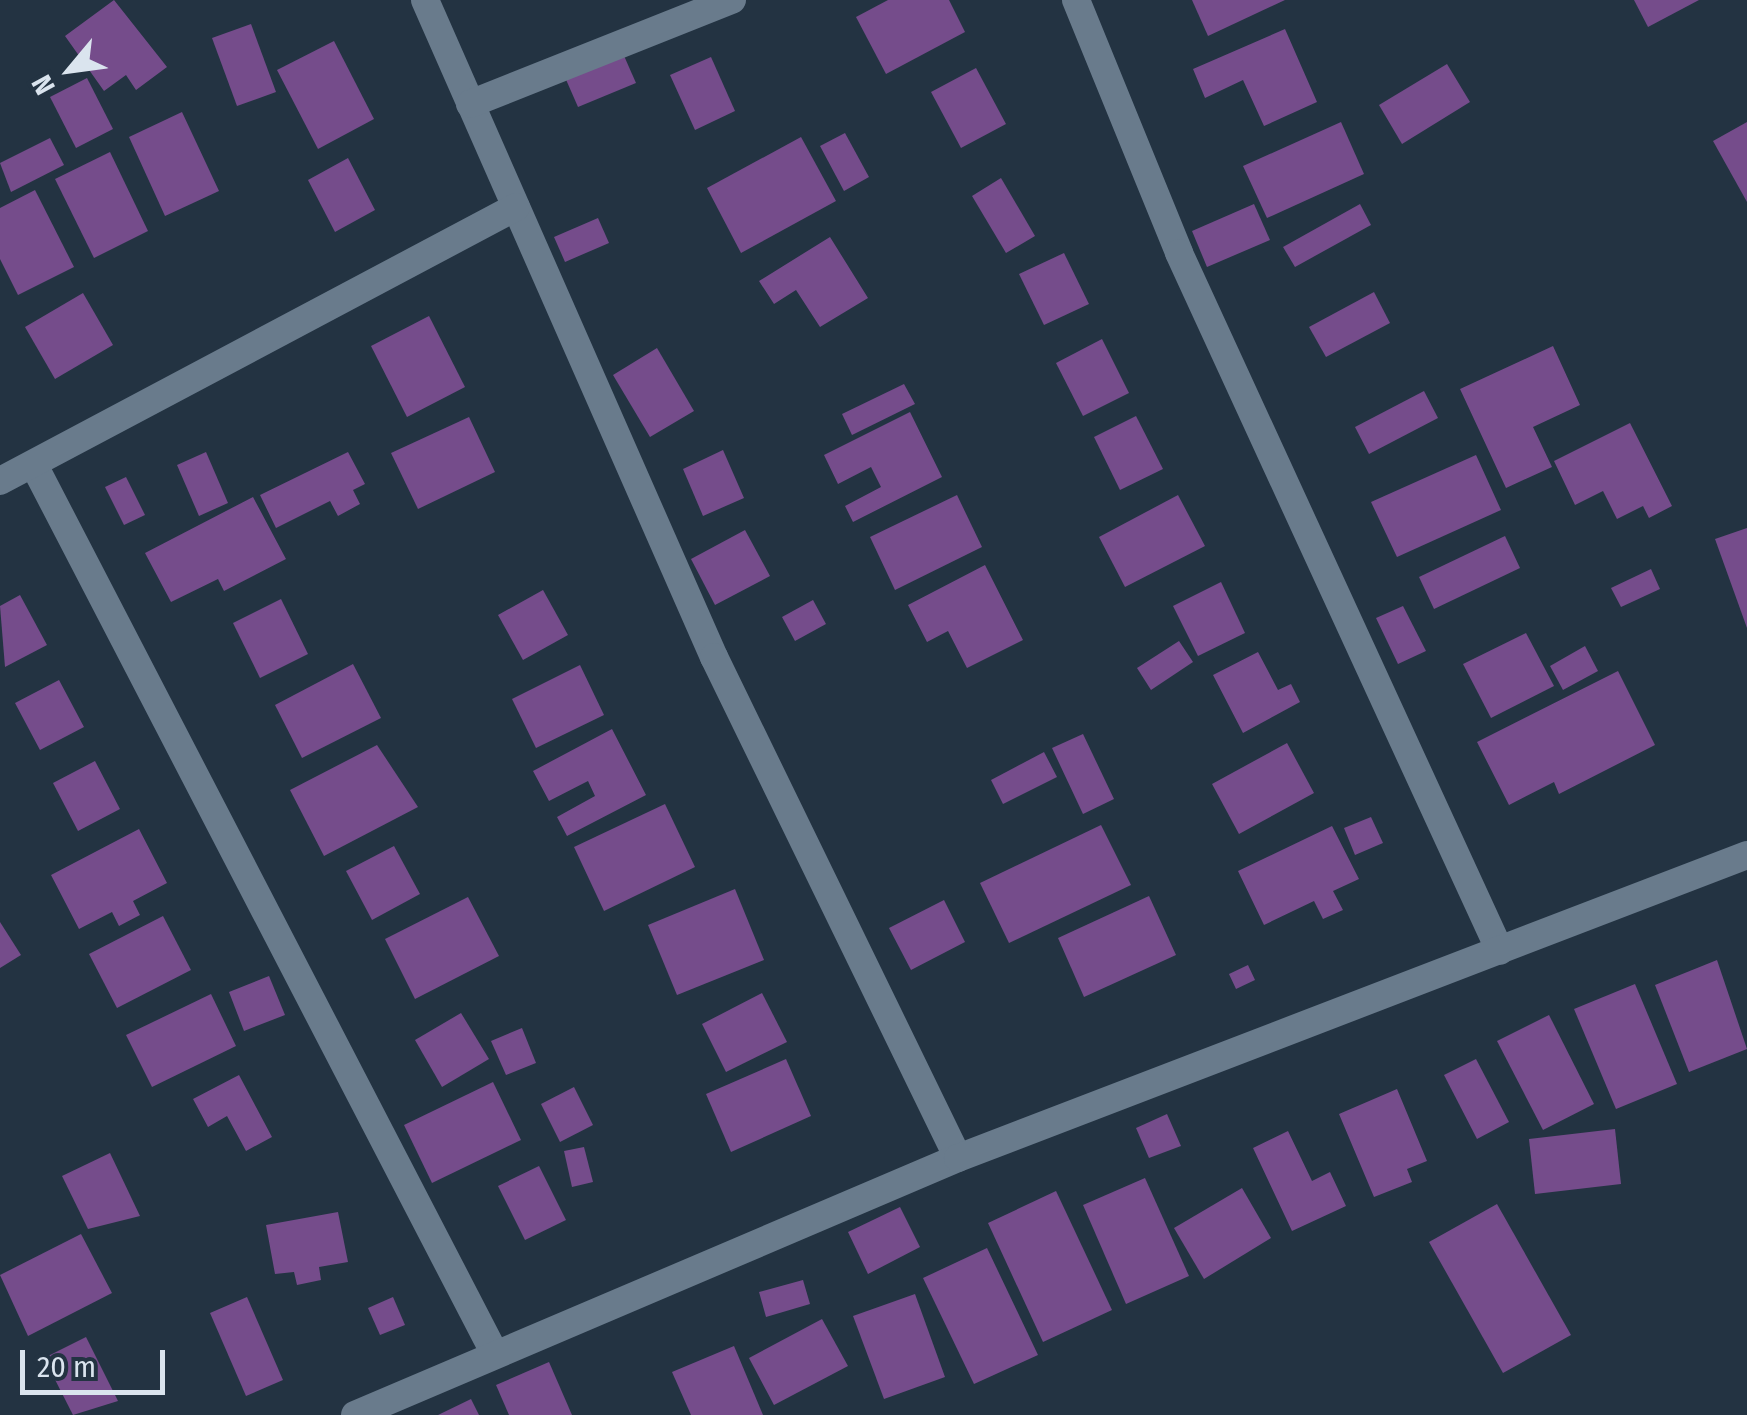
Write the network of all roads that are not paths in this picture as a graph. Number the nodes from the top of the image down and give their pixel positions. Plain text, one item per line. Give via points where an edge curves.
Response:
1 (425, 0) edge
2 (732, 0) edge
3 (1076, 0) edge
4 (470, 104) junction
5 (516, 207) junction
6 (36, 468) junction
7 (0, 481) edge
8 (1747, 855) edge
9 (1500, 952) junction
10 (958, 1158) junction
11 (495, 1354) junction
12 (355, 1415) edge

1 - 4 street
2 - 4 street
3 - 9 street via 1180,253
4 - 5 street
5 - 6 street
5 - 10 street via 714,657
6 - 7 street
6 - 11 street
8 - 9 street
9 - 10 street
10 - 11 street
11 - 12 street

